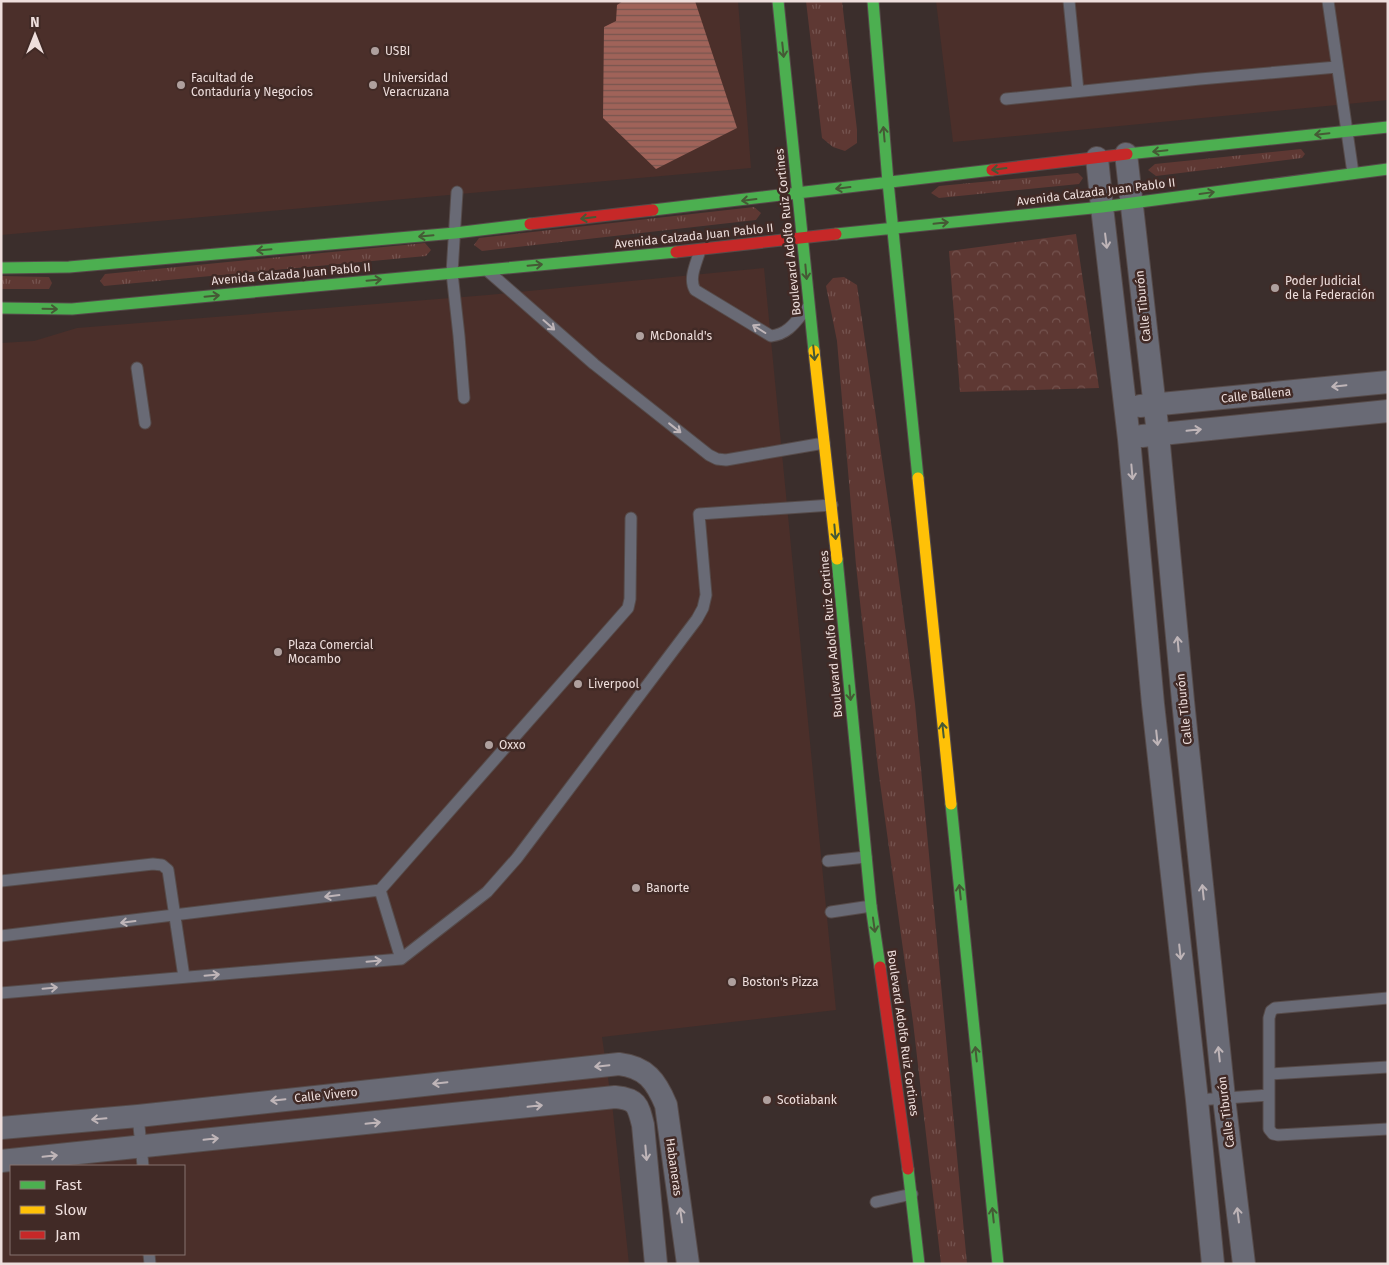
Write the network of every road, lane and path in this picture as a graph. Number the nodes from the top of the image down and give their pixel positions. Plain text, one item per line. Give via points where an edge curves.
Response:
1 (778, 1) edge
2 (873, 1) edge
3 (1069, 1) edge
4 (1328, 1) edge
5 (1337, 67) junction
6 (1078, 91) junction
7 (1006, 98) dead end
8 (1388, 127) edge
9 (1347, 131) junction
10 (1126, 154) junction
11 (1097, 158) junction
12 (1388, 168) edge
13 (1354, 173) junction
14 (888, 182) junction
15 (457, 192) dead end
16 (798, 194) junction
17 (1132, 202) junction
18 (1102, 207) junction
19 (892, 228) junction
20 (455, 233) junction
21 (803, 239) junction
22 (700, 250) junction
23 (1, 268) edge
24 (486, 270) junction
25 (452, 273) junction
26 (809, 304) junction
27 (1, 308) edge
28 (138, 368) dead end
29 (1388, 382) edge
30 (464, 398) dead end
31 (1154, 405) junction
32 (1125, 408) junction
33 (1388, 411) edge
34 (145, 423) dead end
35 (1158, 434) junction
36 (1129, 438) junction
37 (824, 443) junction
38 (832, 505) junction
39 (631, 518) dead end
40 (1183, 701) junction
41 (1153, 704) junction
42 (866, 857) junction
43 (828, 861) dead end
44 (1, 881) edge
45 (380, 890) junction
46 (871, 906) junction
47 (831, 912) dead end
48 (176, 916) junction
49 (1, 936) edge
50 (401, 959) junction
51 (184, 977) junction
52 (1, 992) edge
53 (1388, 998) edge
54 (1388, 1067) edge
55 (648, 1074) joint
56 (1269, 1074) junction
57 (394, 1088) junction
58 (1269, 1095) junction
59 (1224, 1098) junction
60 (1197, 1100) junction
61 (138, 1116) junction
62 (398, 1120) junction
63 (1, 1128) edge
64 (1388, 1129) edge
65 (142, 1157) edge
66 (1, 1162) edge
67 (912, 1194) junction
68 (876, 1202) dead end
69 (656, 1264) edge
70 (688, 1264) edge
71 (918, 1264) edge
72 (998, 1264) edge
73 (1213, 1264) edge
74 (1244, 1264) edge

1 -> 16 main road, Boulevard Adolfo Ruiz Cortines
14 -> 2 main road
3 - 6 lane
4 - 5 lane
5 - 6 lane
5 - 9 lane
6 - 7 lane
8 - 9 main road
9 -> 10 main road
9 - 13 lane
10 - 11 main road
10 - 17 street, Calle Tiburón
11 -> 14 main road
11 - 18 street
12 - 13 main road, Avenida Calzada Juan Pablo II
17 -> 13 main road, Avenida Calzada Juan Pablo II
14 -> 16 main road
14 - 19 main road
15 - 20 lane
16 -> 20 main road
16 - 21 main road, Boulevard Adolfo Ruiz Cortines
17 - 18 main road, Avenida Calzada Juan Pablo II
17 - 31 street, Calle Tiburón
19 -> 18 main road, Avenida Calzada Juan Pablo II
18 -> 32 street
19 - 21 main road, Avenida Calzada Juan Pablo II
72 -> 19 main road
20 -> 23 main road via 69,272
20 - 25 lane
21 - 22 main road, Avenida Calzada Juan Pablo II
21 -> 26 main road, Boulevard Adolfo Ruiz Cortines
24 -> 22 main road, Avenida Calzada Juan Pablo II
26 -> 22 lane via 788,331 771,336 695,290 692,277
24 - 25 main road, Avenida Calzada Juan Pablo II
24 -> 37 lane via 594,364 709,455 726,460
27 -> 25 main road, Avenida Calzada Juan Pablo II via 72,305
25 - 30 lane
26 -> 37 main road, Boulevard Adolfo Ruiz Cortines
28 - 34 lane
29 -> 31 street, Calle Ballena
31 - 32 street, Calle Ballena
31 - 35 street, Calle Tiburón
32 - 36 street
35 -> 33 street
35 - 36 street
40 -> 35 street, Calle Tiburón
36 -> 41 street
37 - 38 main road, Boulevard Adolfo Ruiz Cortines
38 -> 42 main road, Boulevard Adolfo Ruiz Cortines
38 - 50 lane via 699,514 706,594 697,619 517,858 486,892
39 - 45 lane via 628,608
40 - 41 street
59 -> 40 street, Calle Tiburón
41 -> 60 street
42 - 43 lane
42 - 46 main road, Boulevard Adolfo Ruiz Cortines
44 - 48 lane via 162,865 168,870
45 -> 48 lane
45 - 50 lane
46 - 47 lane
46 -> 67 main road, Boulevard Adolfo Ruiz Cortines
48 -> 49 lane
48 - 51 lane
51 -> 50 lane
52 -> 51 lane
53 - 56 lane via 1275,1008 1269,1018
54 - 56 lane
55 -> 57 street, Calle Vivero via 631,1065 620,1064
70 -> 55 street, Habaneras via 666,1105
56 - 58 lane
57 -> 61 street, Calle Vivero
57 - 62 street
58 - 59 lane
58 - 64 lane via 1273,1134
59 - 60 lane
74 -> 59 street, Calle Tiburón
60 - 73 street
61 -> 63 street, Calle Vivero
61 - 65 lane
65 -> 62 street
62 -> 69 street, Habaneras via 628,1098 637,1105 643,1125
66 -> 65 street
67 - 68 lane
67 - 71 main road, Boulevard Adolfo Ruiz Cortines

